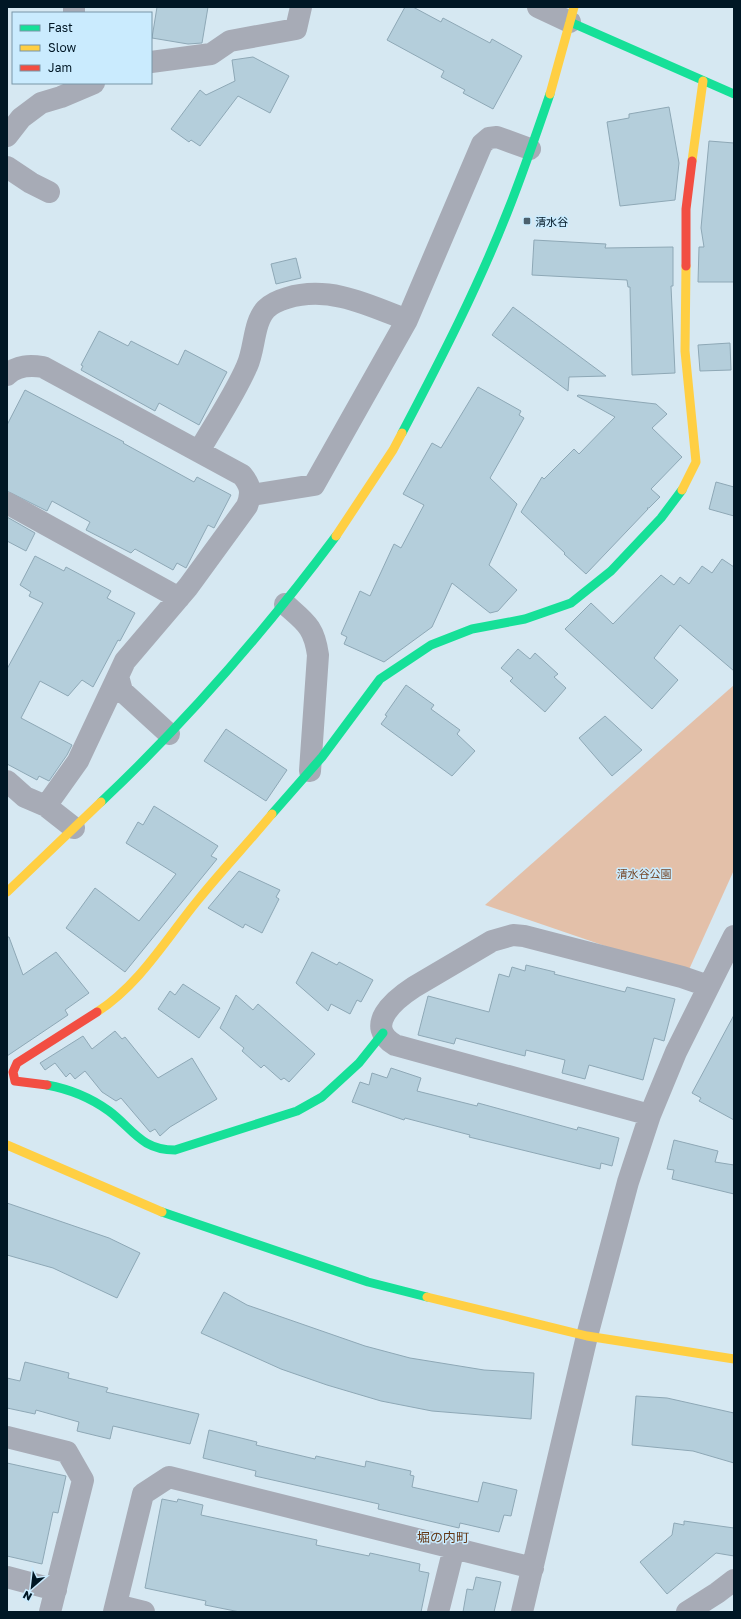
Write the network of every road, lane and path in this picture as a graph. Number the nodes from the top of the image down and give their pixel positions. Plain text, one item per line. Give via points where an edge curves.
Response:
1 (301, 7) edge
2 (538, 7) edge
3 (572, 14) edge
4 (152, 62) edge
5 (703, 81) junction
6 (89, 84) edge
7 (62, 90) edge
8 (734, 94) edge
9 (7, 136) edge
10 (530, 149) junction
11 (7, 167) edge
12 (49, 192) dead end
13 (407, 320) junction
14 (7, 375) edge
15 (199, 451) junction
16 (251, 495) junction
17 (7, 503) edge
18 (179, 598) junction
19 (285, 604) junction
20 (118, 676) junction
21 (169, 734) junction
22 (310, 771) junction
23 (7, 781) edge
24 (46, 806) junction
25 (74, 828) junction
26 (7, 892) edge
27 (734, 936) edge
28 (708, 986) junction
29 (383, 1033) junction
30 (650, 1115) junction
31 (7, 1145) edge
32 (587, 1336) junction
33 (734, 1359) edge
34 (7, 1437) edge
35 (454, 1548) junction
36 (534, 1568) junction
37 (7, 1577) edge
38 (734, 1580) edge
39 (56, 1590) junction
40 (115, 1609) edge
41 (50, 1612) edge
42 (144, 1612) edge
43 (438, 1612) edge
44 (522, 1612) edge
45 (687, 1612) edge

1 - 4 street via 296,29 230,41 211,54
2 - 3 street
3 - 5 street
3 - 10 street via 551,92
5 - 8 street
5 - 22 street via 686,209 685,351 696,462 682,490 661,518 611,571 571,603 525,619 472,629 431,645 380,679
6 - 7 street
7 - 9 street via 21,118
10 - 13 street via 497,137 489,138 482,144
10 - 19 street via 509,208 481,273 393,450 346,524
11 - 12 street
13 - 15 street via 354,299 328,294 301,293 277,300 266,309 260,320 247,366
13 - 16 street via 314,485
14 - 15 street via 18,368 30,365 43,367
15 - 16 street via 242,475 249,483
16 - 18 street via 247,506
17 - 18 street
18 - 20 street via 125,661
19 - 21 street
19 - 22 street via 309,626 317,645
20 - 21 street via 122,691
20 - 24 street via 78,761
21 - 25 street
22 - 29 street via 198,900 149,965 114,1001 17,1063 13,1069 13,1076 15,1081 47,1085 88,1099 102,1107 147,1145 166,1152 267,1121 322,1097 359,1063
23 - 24 street via 25,797
24 - 25 street
25 - 26 street
27 - 28 street
28 - 29 street via 513,935 492,940 402,994 382,1017 380,1025
28 - 30 street via 676,1052
29 - 30 street via 395,1045
30 - 32 street via 628,1182
31 - 32 street via 154,1209 368,1282
32 - 33 street
32 - 36 street
34 - 39 street via 67,1452 83,1480
35 - 36 street
35 - 40 street via 169,1477 143,1494
35 - 43 street
36 - 44 street
37 - 39 street
38 - 45 street
39 - 41 street
40 - 42 street

